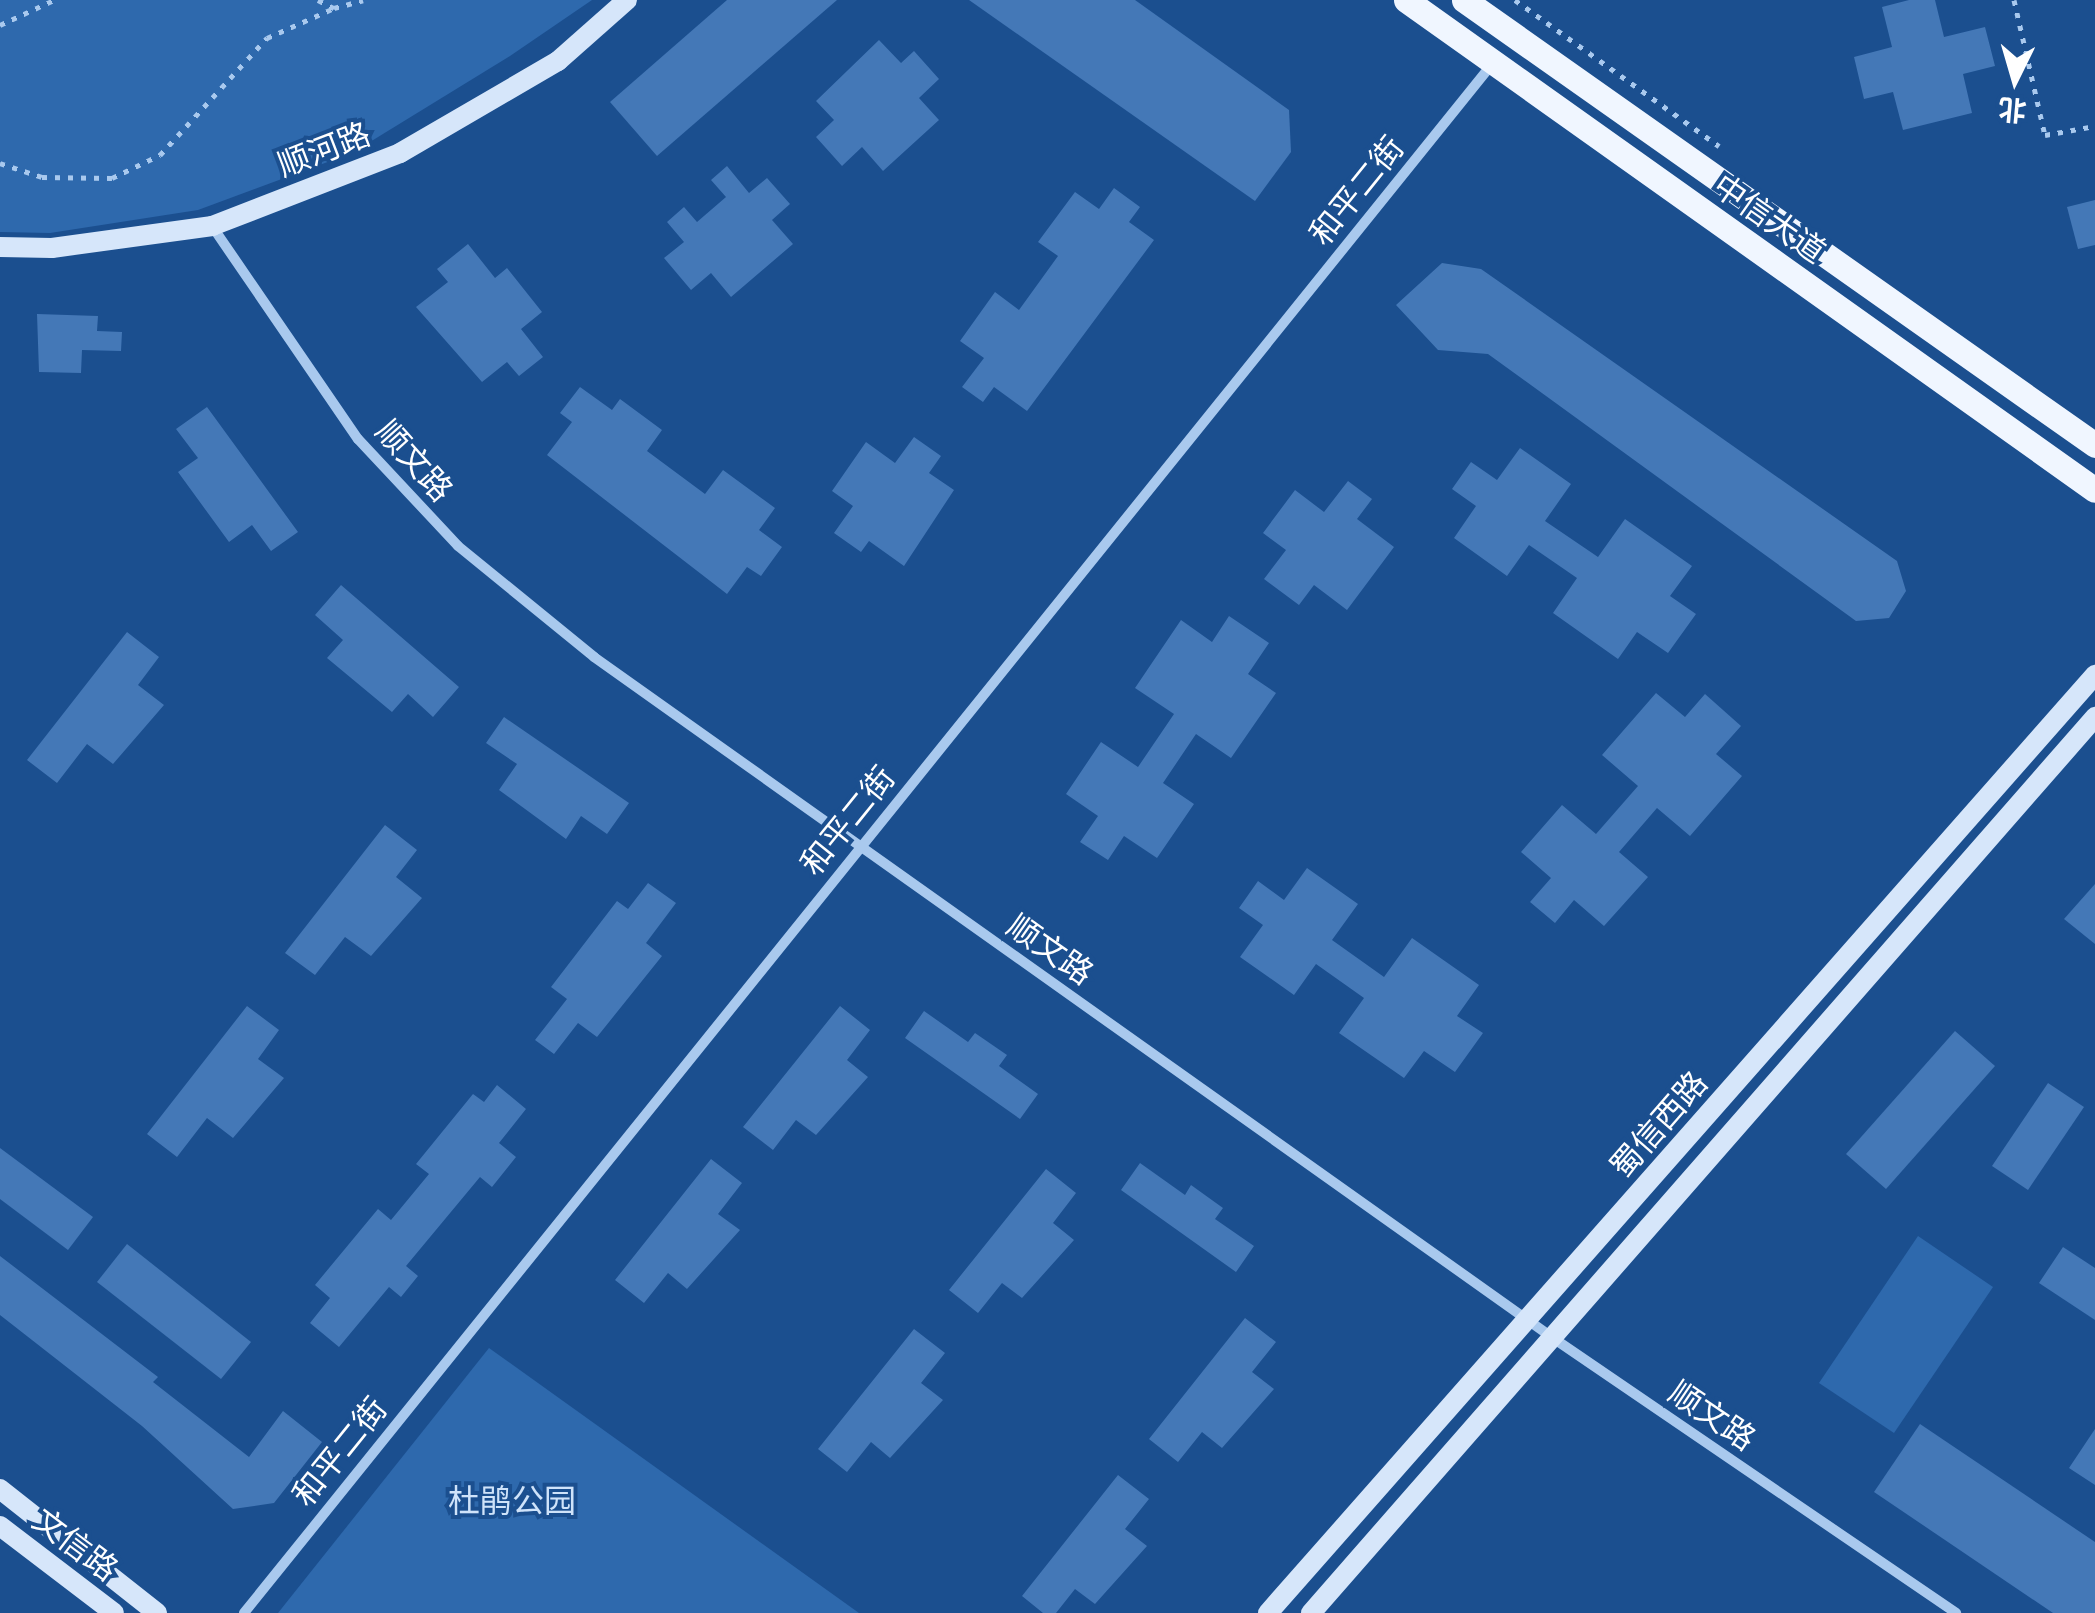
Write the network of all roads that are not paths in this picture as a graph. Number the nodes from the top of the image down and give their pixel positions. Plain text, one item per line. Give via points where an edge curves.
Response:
1 (627, 0) edge
2 (1406, 0) edge
3 (1464, 0) edge
4 (1494, 63) junction
5 (212, 226) junction
6 (0, 247) edge
7 (2095, 445) edge
8 (2095, 490) edge
9 (2095, 675) edge
10 (2095, 717) edge
11 (860, 845) junction
12 (1528, 1318) junction
13 (1553, 1338) junction
14 (0, 1489) edge
15 (0, 1526) edge
16 (114, 1613) edge
17 (157, 1613) edge
18 (244, 1613) edge
19 (1268, 1613) edge
20 (1310, 1613) edge
21 (1956, 1613) edge

1 - 5 street, 顺河路 via 558,61 400,153
2 - 4 main road, 中信大道
3 - 7 main road, 中信大道
4 - 8 main road, 中信大道
4 - 11 street, 和平二街
5 - 6 street, 顺河路 via 52,248
5 - 11 street, 顺文路 via 358,439 458,546 594,657
9 - 12 street, 蜀信西路
10 - 13 street, 蜀信西路
11 - 12 street, 顺文路
11 - 18 street, 和平二街
12 - 13 street, 顺文路
12 - 19 street, 蜀信西路
13 - 20 street, 蜀信西路
13 - 21 street, 顺文路
14 - 17 street
15 - 16 street, 文信路

